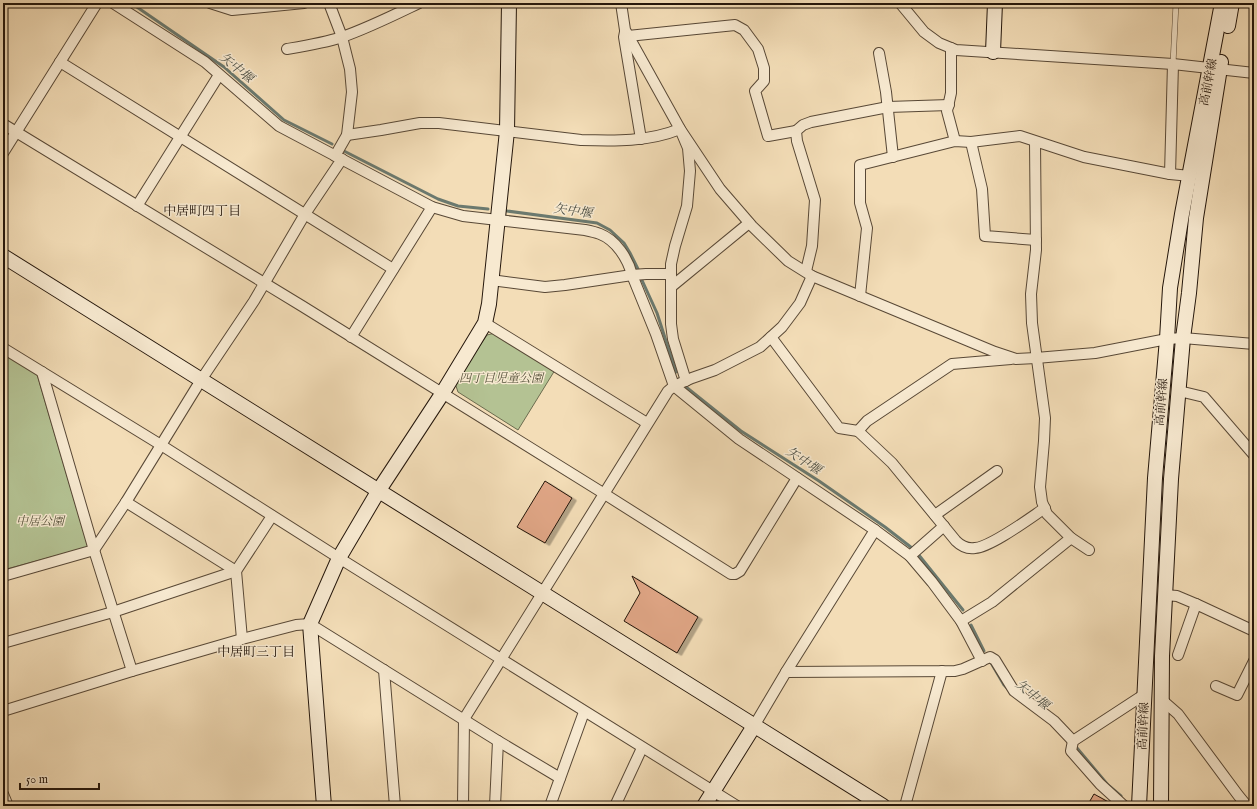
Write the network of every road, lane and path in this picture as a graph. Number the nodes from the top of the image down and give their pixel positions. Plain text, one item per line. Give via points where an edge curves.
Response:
1 (97, 3) edge
2 (112, 3) edge
3 (210, 3) edge
4 (304, 3) edge
5 (329, 3) edge
6 (419, 3) edge
7 (509, 3) edge
8 (621, 3) edge
9 (900, 3) edge
10 (995, 3) edge
11 (1176, 3) edge
12 (1222, 3) edge
13 (1232, 3) edge
14 (627, 33) junction
15 (342, 37) junction
16 (951, 48) junction
17 (287, 49) dead end
18 (993, 52) junction
19 (879, 53) dead end
20 (60, 62) junction
21 (1173, 64) junction
22 (1215, 68) junction
23 (1254, 73) edge
24 (218, 75) junction
25 (949, 104) junction
26 (888, 107) junction
27 (3, 124) edge
28 (680, 129) junction
29 (507, 131) junction
30 (16, 132) junction
31 (796, 132) junction
32 (347, 135) junction
33 (180, 136) junction
34 (640, 139) junction
35 (955, 141) junction
36 (971, 142) junction
37 (1036, 142) junction
38 (3, 153) edge
39 (894, 157) junction
40 (338, 158) junction
41 (1170, 174) junction
42 (1190, 176) junction
43 (137, 206) junction
44 (432, 207) junction
45 (305, 214) junction
46 (497, 220) junction
47 (749, 223) junction
48 (1036, 240) junction
49 (3, 256) edge
50 (393, 269) junction
51 (632, 274) junction
52 (671, 274) junction
53 (809, 274) junction
54 (491, 280) junction
55 (265, 284) junction
56 (671, 287) junction
57 (860, 296) junction
58 (485, 323) junction
59 (351, 337) junction
60 (771, 337) junction
61 (1183, 338) junction
62 (1167, 339) junction
63 (1254, 344) edge
64 (3, 348) edge
65 (1036, 358) junction
66 (1016, 359) junction
67 (42, 372) junction
68 (201, 380) junction
69 (686, 381) junction
70 (674, 386) junction
71 (1179, 391) junction
72 (442, 394) junction
73 (647, 423) junction
74 (858, 431) junction
75 (161, 445) junction
76 (1254, 455) edge
77 (997, 471) dead end
78 (797, 478) junction
79 (379, 490) junction
80 (603, 493) junction
81 (126, 502) junction
82 (1045, 508) junction
83 (935, 515) junction
84 (272, 516) junction
85 (944, 526) junction
86 (875, 530) junction
87 (1071, 538) junction
88 (94, 550) junction
89 (1089, 550) dead end
90 (910, 556) junction
91 (339, 558) junction
92 (236, 571) junction
93 (3, 576) edge
94 (543, 593) junction
95 (1165, 595) junction
96 (1196, 604) junction
97 (113, 612) junction
98 (961, 621) junction
99 (310, 624) junction
100 (1254, 631) edge
101 (242, 639) junction
102 (3, 643) edge
103 (1178, 655) dead end
104 (502, 660) junction
105 (982, 661) junction
106 (1254, 661) edge
107 (384, 670) junction
108 (132, 671) junction
109 (942, 671) junction
110 (786, 672) junction
111 (1216, 686) dead end
112 (1145, 694) junction
113 (1162, 700) junction
114 (3, 711) edge
115 (584, 712) junction
116 (464, 719) junction
117 (754, 726) junction
118 (498, 741) junction
119 (1073, 741) junction
120 (642, 748) junction
121 (560, 778) junction
122 (713, 792) junction
123 (3, 794) edge
124 (8, 806) edge
125 (324, 806) edge
126 (395, 806) edge
127 (463, 806) edge
128 (495, 806) edge
129 (550, 806) edge
130 (615, 806) edge
131 (704, 806) edge
132 (737, 806) edge
133 (883, 806) edge
134 (905, 806) edge
135 (1124, 806) edge
136 (1139, 806) edge
137 (1161, 806) edge
138 (1247, 806) edge

1 - 20 street
2 - 24 street via 205,62
3 - 4 street via 232,10
5 - 15 street
6 - 15 street
7 - 29 street
8 - 14 street
9 - 16 street via 924,32
10 - 18 street
11 - 21 lane
12 - 22 street, 高前幹線
13 - 22 street, 高前幹線
14 - 28 street
14 - 31 street via 735,25 744,30 758,49 764,68 764,81 755,91 768,136
14 - 34 street via 624,37
15 - 17 street
15 - 32 street via 350,69 352,92
16 - 18 street
16 - 25 street
18 - 21 street
19 - 26 street
20 - 30 street
20 - 33 street
21 - 22 street
21 - 41 street
22 - 23 street
22 - 42 street, 高前幹線
22 - 61 street, 高前幹線
24 - 33 street
24 - 40 street via 279,126
25 - 26 street
25 - 35 street via 948,111
26 - 31 street via 811,122
26 - 39 street
27 - 30 street
28 - 34 street
28 - 47 street via 720,189
28 - 52 street via 688,148 690,171 687,206 674,246
29 - 32 street via 420,122
29 - 34 street via 581,140
29 - 46 street
30 - 38 street
30 - 43 street
31 - 53 street via 815,200
32 - 40 street
33 - 43 street
33 - 45 street
35 - 36 street
35 - 39 street
36 - 37 street via 1020,136
36 - 48 street via 982,189 985,236
37 - 41 street via 1084,157
37 - 48 street
39 - 57 street via 860,165 860,203 867,228
40 - 44 street
40 - 45 street
41 - 42 street
42 - 62 street, 高前幹線 via 1170,288
43 - 55 street
44 - 46 street via 463,216
44 - 50 street
45 - 50 street
45 - 55 street
46 - 51 street via 601,234 620,251
46 - 54 street
47 - 53 street via 788,261
47 - 56 street
48 - 65 street via 1031,294
49 - 68 street
50 - 59 street
51 - 52 street
51 - 54 street via 545,287
51 - 70 street
52 - 56 street
53 - 57 street
53 - 60 street via 800,303
54 - 58 street
55 - 59 street
55 - 68 street
56 - 69 street via 673,339
57 - 66 street
58 - 72 street
58 - 73 street
59 - 72 street
60 - 69 street via 760,347 715,370
60 - 74 street via 839,428
61 - 62 street
61 - 63 street
61 - 71 street, 高前幹線
62 - 65 street via 1095,353
62 - 112 street, 高前幹線 via 1155,478
64 - 67 street
65 - 66 street
65 - 82 street via 1045,418 1040,487
66 - 74 street via 952,364 867,421
67 - 75 street
67 - 88 street
68 - 75 street
68 - 79 street
69 - 70 street
70 - 73 street
70 - 78 street via 739,439
71 - 76 street via 1204,397
71 - 95 street, 高前幹線
72 - 79 street
72 - 80 street
73 - 80 street
74 - 83 street via 892,463
75 - 81 street
75 - 84 street
77 - 83 street
78 - 80 street via 740,571 735,574 731,574
78 - 86 street
79 - 91 street
79 - 94 street
80 - 94 street
81 - 88 street
81 - 92 street
82 - 85 street via 988,544 976,548 961,546
82 - 87 street via 1047,514
83 - 85 street
84 - 91 street
84 - 92 street
85 - 90 street
86 - 90 street
86 - 110 street
87 - 89 street
87 - 98 street via 992,602
88 - 93 street
88 - 97 street
90 - 98 street
91 - 99 street
91 - 104 street
92 - 97 street
92 - 101 street
94 - 104 street
94 - 117 street
95 - 96 street via 1177,596
95 - 113 street, 高前幹線
96 - 100 street
96 - 103 street
97 - 102 street
97 - 108 street
98 - 105 street
99 - 101 street via 296,625
99 - 107 street
99 - 125 street
101 - 108 street
104 - 115 street
104 - 116 street
105 - 109 street via 963,668
105 - 119 street via 990,657 995,660 1014,691 1054,721
106 - 111 street via 1237,695
107 - 116 street
107 - 126 street
108 - 114 street
109 - 110 street
109 - 134 street
110 - 117 street
112 - 119 street
112 - 136 street, 高前幹線
113 - 137 street, 高前幹線
113 - 138 street via 1178,714
115 - 120 street
115 - 121 street
116 - 118 street
116 - 127 street
117 - 122 street
117 - 133 street
118 - 121 street
118 - 128 street
119 - 135 street via 1071,751 1074,756
120 - 122 street
120 - 130 street
121 - 129 street
122 - 131 street
122 - 132 street
123 - 124 street

